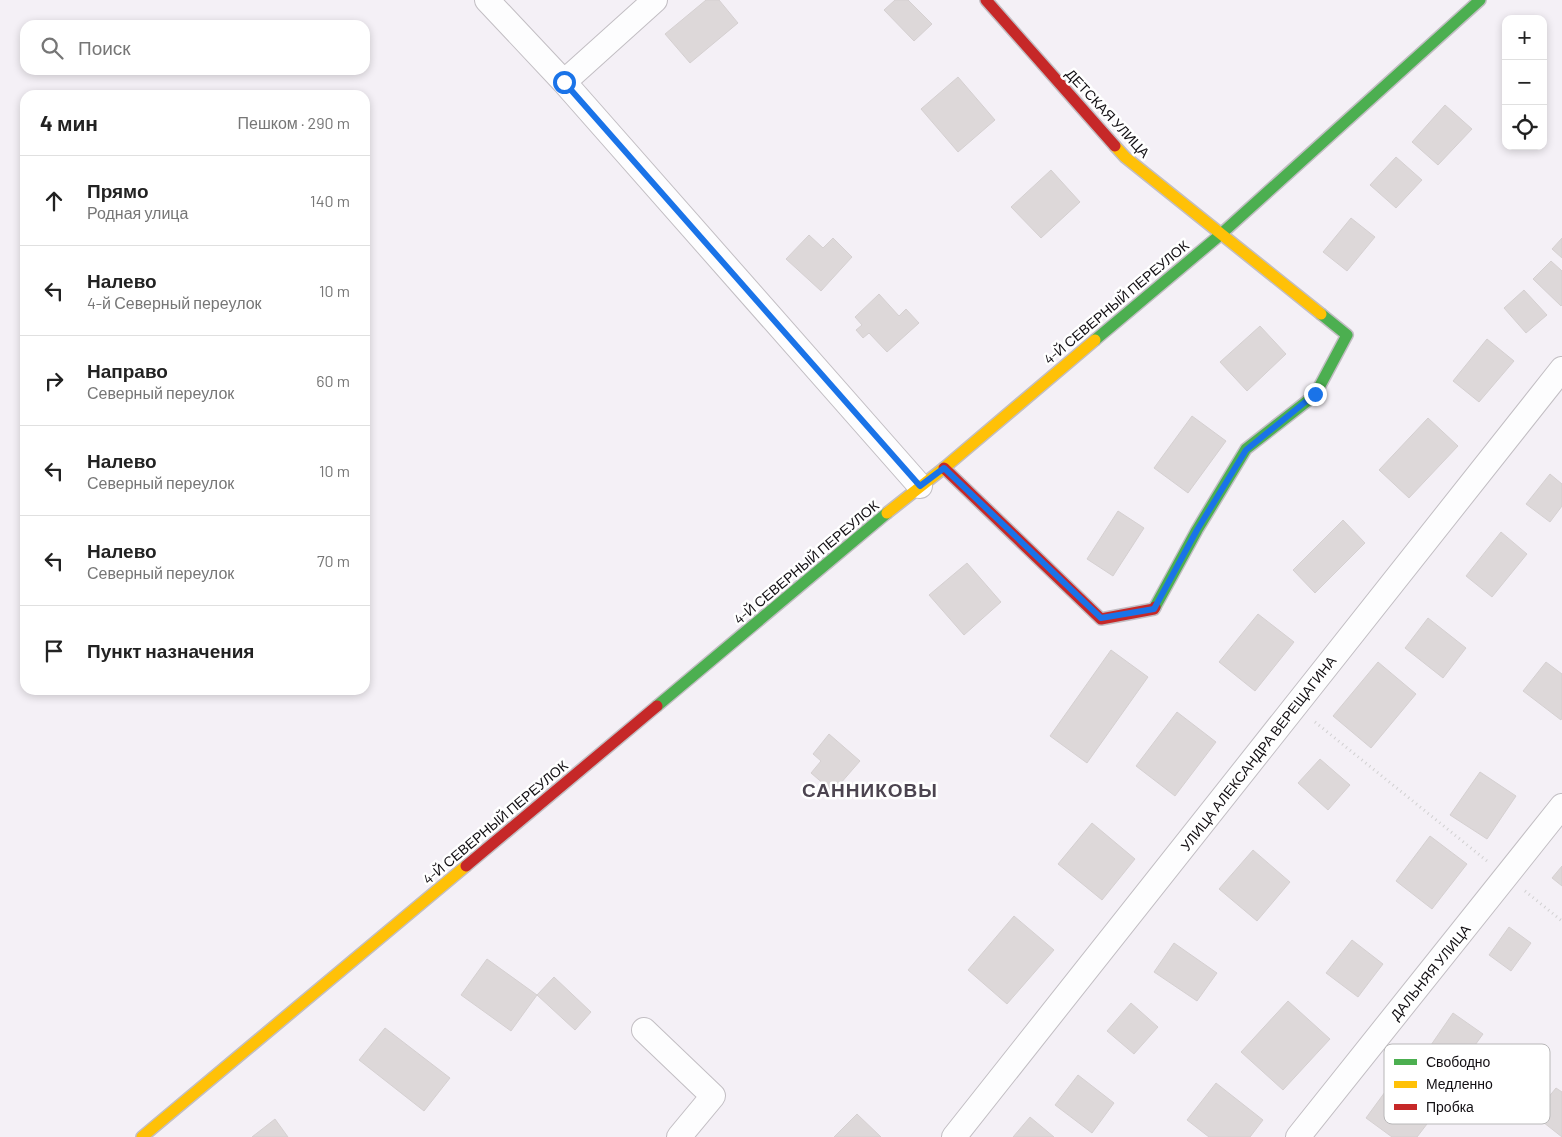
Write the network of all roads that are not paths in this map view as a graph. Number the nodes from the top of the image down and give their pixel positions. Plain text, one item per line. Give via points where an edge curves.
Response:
1 (488, 0) edge
2 (655, 0) edge
3 (986, 0) edge
4 (1480, 0) edge
5 (564, 82) junction
6 (1220, 235) junction
7 (1562, 369) edge
8 (944, 468) junction
9 (920, 486) junction
10 (1562, 806) edge
11 (644, 1030) dead end
12 (142, 1137) edge
13 (679, 1137) edge
14 (954, 1137) edge
15 (1298, 1137) edge

1 - 5 street
2 - 5 street
3 - 6 street, ДЕТСКАЯ УЛИЦА via 1125,157
4 - 6 street, 4-Й СЕВЕРНЫЙ ПЕРЕУЛОК
5 - 9 street
6 - 8 street, 4-Й СЕВЕРНЫЙ ПЕРЕУЛОК
6 - 8 street, ДЕТСКАЯ УЛИЦА via 1347,335 1315,394 1246,450 1154,609 1101,618
7 - 14 street, УЛИЦА АЛЕКСАНДРА ВЕРЕЩАГИНА
8 - 9 street, 4-Й СЕВЕРНЫЙ ПЕРЕУЛОК
9 - 12 street, 4-Й СЕВЕРНЫЙ ПЕРЕУЛОК
10 - 15 street, ДАЛЬНЯЯ УЛИЦА
11 - 13 street via 713,1096

